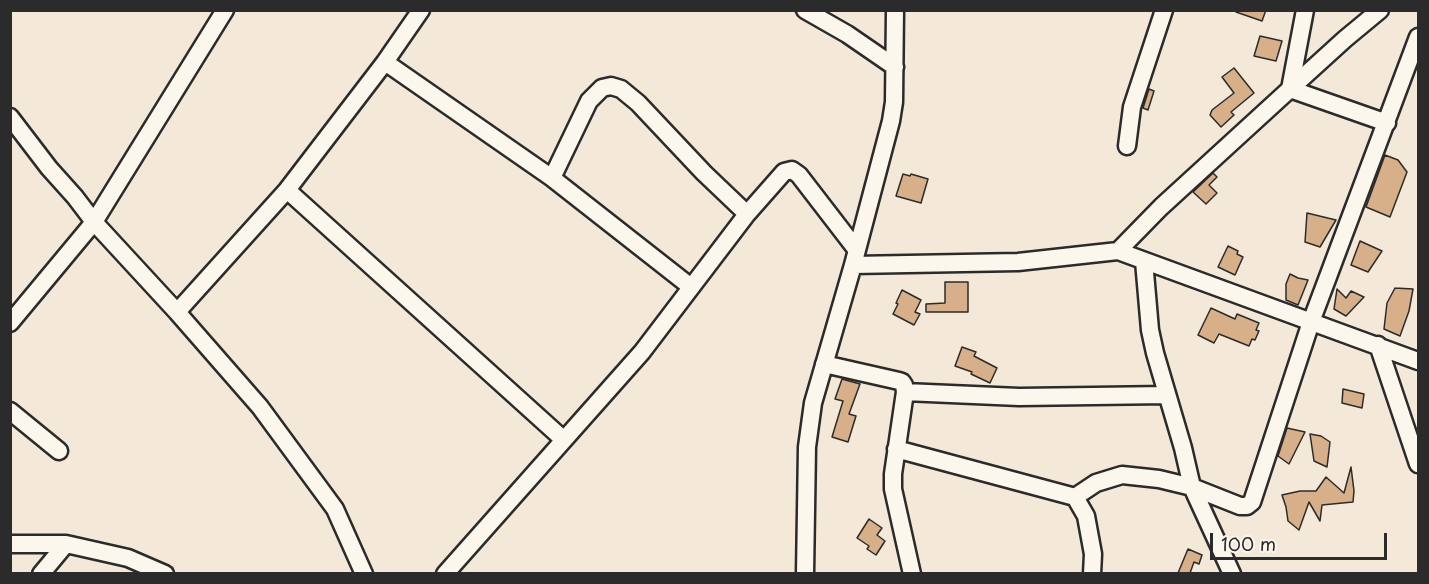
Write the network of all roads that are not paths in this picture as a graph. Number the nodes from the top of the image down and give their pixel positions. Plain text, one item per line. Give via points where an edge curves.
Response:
1 (225, 10) edge
2 (421, 10) edge
3 (804, 10) edge
4 (895, 10) edge
5 (1164, 10) edge
6 (1305, 10) edge
7 (1380, 10) edge
8 (1419, 37) edge
9 (385, 62) junction
10 (895, 68) junction
11 (1290, 89) junction
12 (10, 117) edge
13 (1387, 123) junction
14 (1127, 146) dead end
15 (552, 178) junction
16 (288, 190) junction
17 (747, 214) junction
18 (94, 222) junction
19 (1118, 251) junction
20 (854, 257) junction
21 (1144, 261) junction
22 (691, 287) junction
23 (177, 312) junction
24 (1311, 322) junction
25 (10, 323) edge
26 (1378, 345) junction
27 (1419, 361) edge
28 (824, 364) junction
29 (905, 392) junction
30 (1167, 395) junction
31 (10, 411) edge
32 (564, 440) junction
33 (896, 449) junction
34 (58, 451) dead end
35 (1419, 464) edge
36 (1192, 487) junction
37 (1075, 496) junction
38 (10, 544) edge
39 (66, 544) junction
40 (41, 573) edge
41 (165, 573) edge
42 (364, 573) edge
43 (445, 573) edge
44 (804, 573) edge
45 (912, 573) edge
46 (1092, 573) edge
47 (1232, 573) edge

1 - 18 street
2 - 9 street
3 - 10 street
4 - 10 street
5 - 14 street via 1132,107
6 - 11 street
7 - 11 street
8 - 13 street
9 - 15 street
9 - 16 street
10 - 20 street via 891,121
11 - 13 street
11 - 19 street
12 - 18 street
13 - 24 street
15 - 17 street via 589,101 603,87 611,86 638,103
15 - 22 street
16 - 23 street
16 - 32 street
17 - 20 street via 781,175 792,170
17 - 22 street
18 - 23 street
18 - 25 street
19 - 20 street via 1018,262
19 - 21 street
20 - 28 street
21 - 24 street
21 - 30 street via 1150,330
22 - 32 street via 642,352
23 - 42 street via 260,407 335,509
24 - 26 street
24 - 36 street via 1252,502 1240,506
26 - 27 street
26 - 35 street
28 - 29 street via 902,382
28 - 44 street via 807,447
29 - 30 street via 1019,397
29 - 33 street
30 - 36 street
31 - 34 street
32 - 43 street
33 - 37 street
33 - 45 street via 893,489
36 - 37 street via 1122,474
36 - 47 street
37 - 46 street via 1086,516
38 - 39 street
39 - 40 street
39 - 41 street via 128,558

